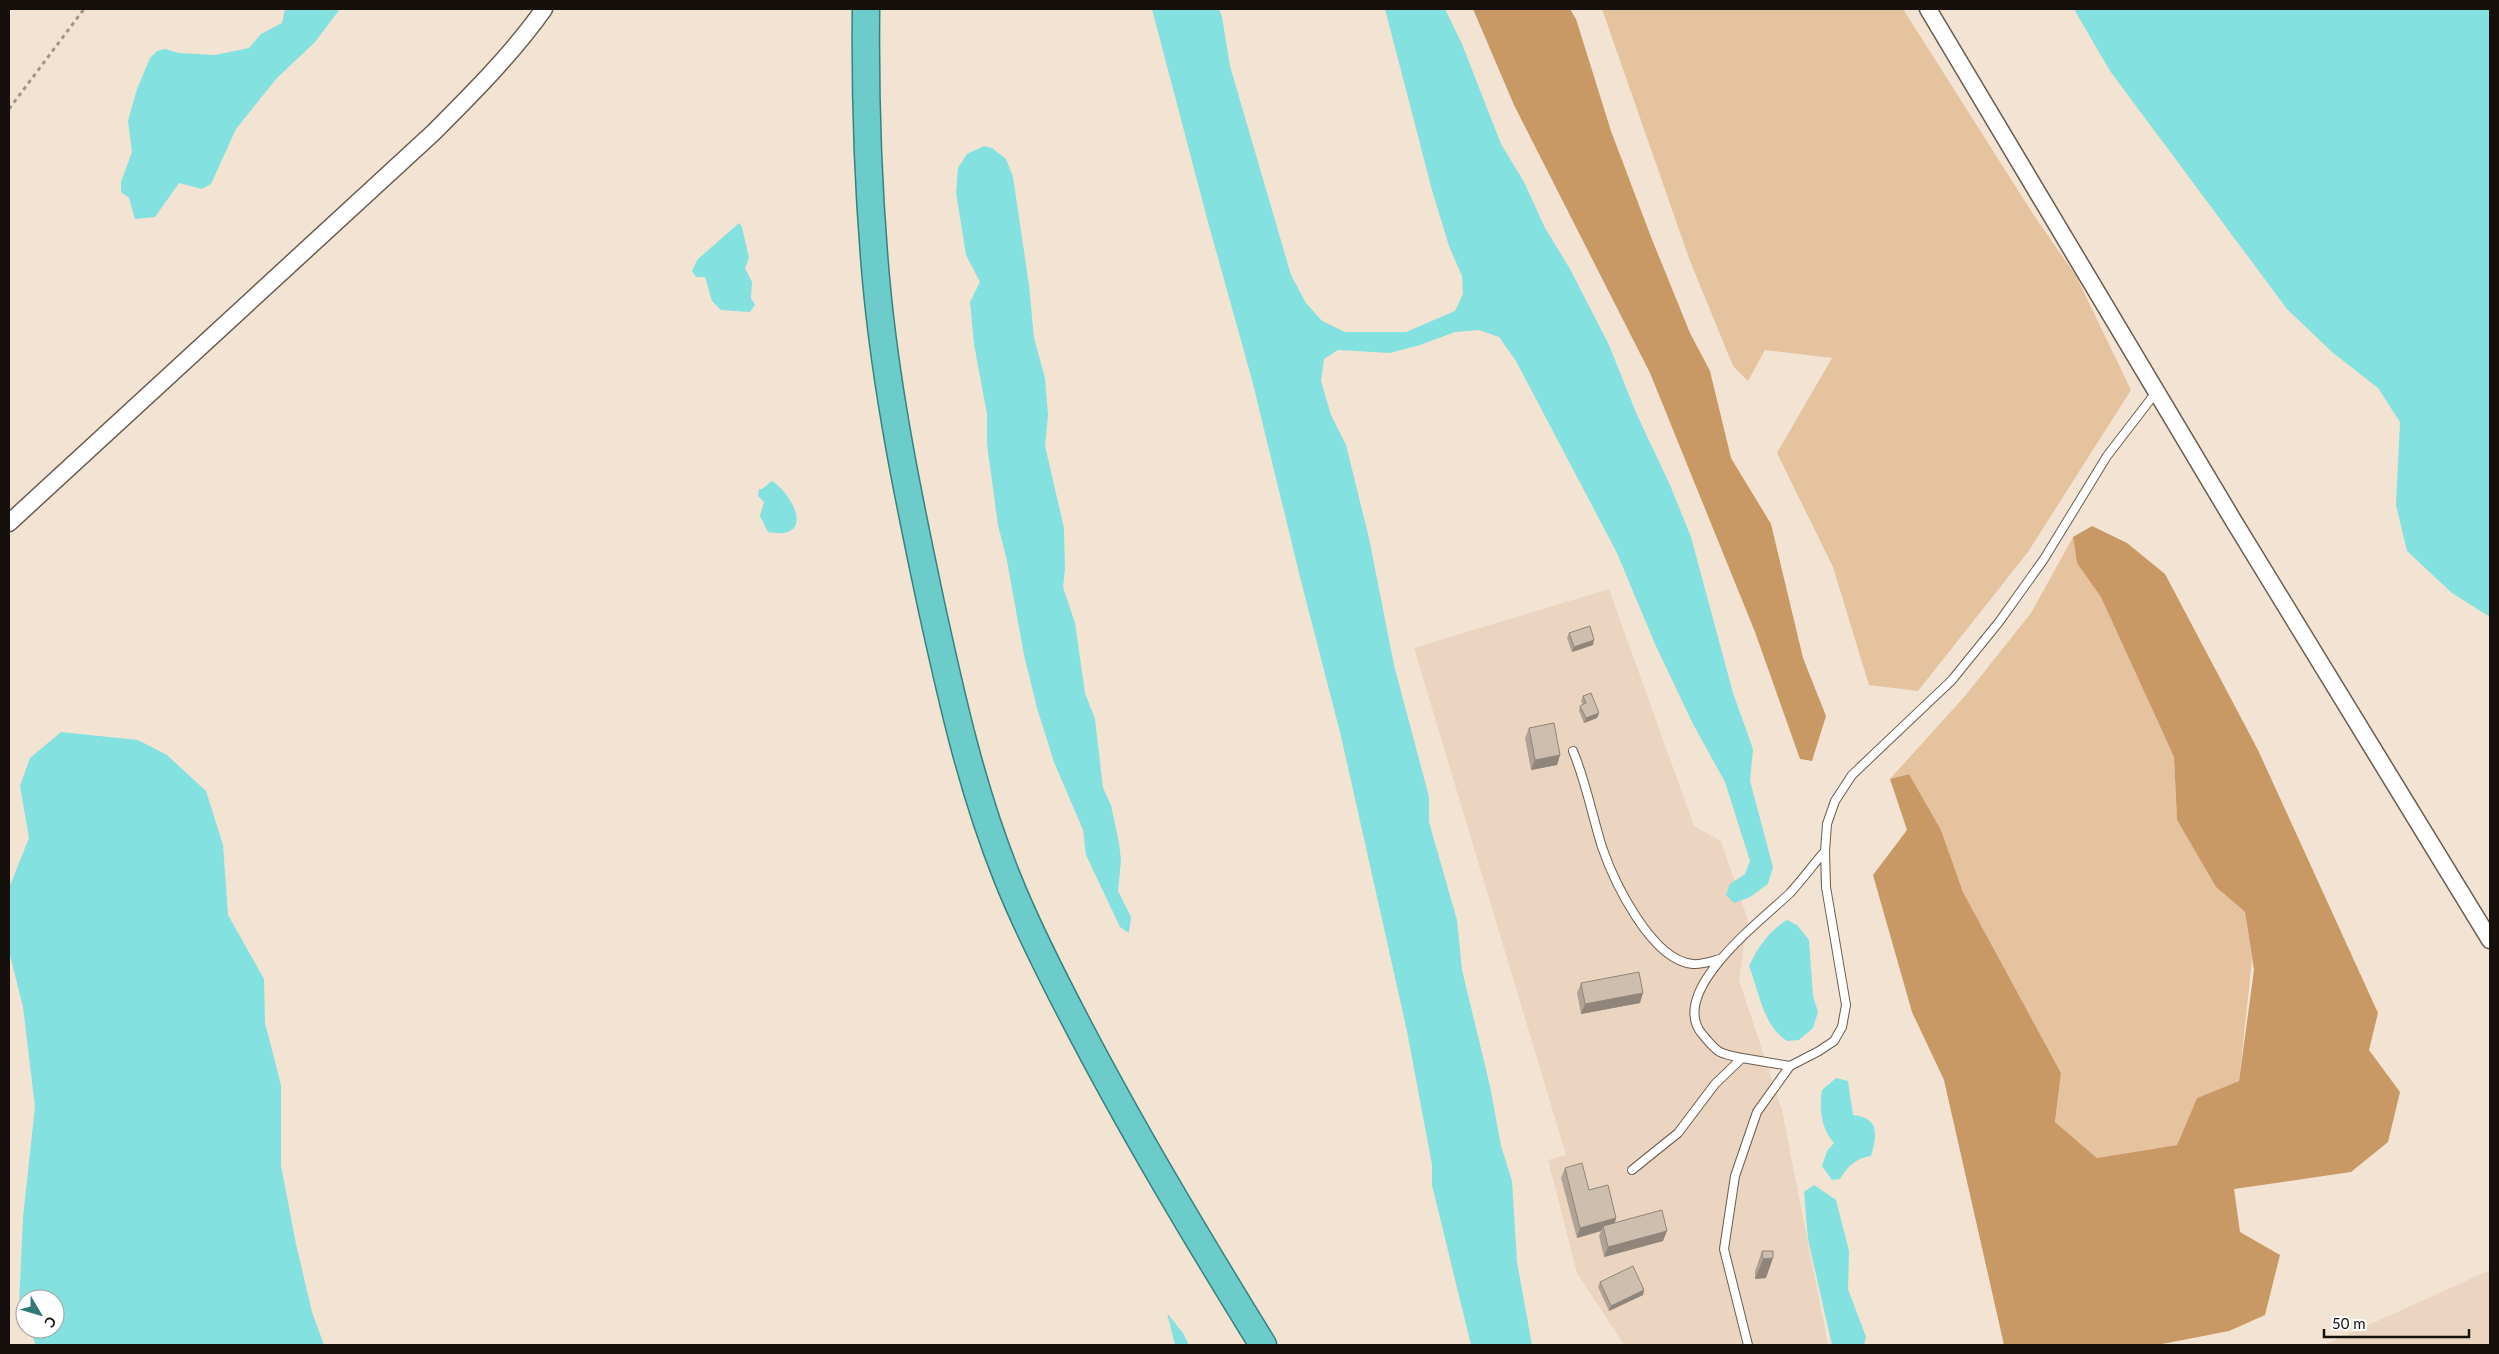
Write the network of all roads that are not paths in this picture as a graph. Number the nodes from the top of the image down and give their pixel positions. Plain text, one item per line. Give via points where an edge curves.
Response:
1 (544, 9) edge
2 (866, 9) edge
3 (1928, 9) edge
4 (2157, 391) junction
5 (9, 523) edge
6 (1573, 751) dead end
7 (1824, 851) junction
8 (2490, 940) edge
9 (1720, 959) junction
10 (1742, 1058) junction
11 (1790, 1066) junction
12 (1632, 1170) dead end
13 (1263, 1345) edge
14 (1748, 1345) edge

1 - 5 street via 509,54 433,133
2 - 13 highway via 865,101 876,281 894,418 954,710 981,804 1011,886 1053,977 1122,1110
3 - 4 street
4 - 7 lane via 2107,456 2044,559 1999,622 1952,680 1852,775 1835,802 1827,824
4 - 8 street
6 - 9 lane via 1602,848 1626,900 1646,931 1663,950 1680,960 1694,964
7 - 9 lane via 1792,891
7 - 11 lane via 1826,887 1846,1005 1842,1028 1834,1041
9 - 10 lane via 1702,984 1694,1008 1697,1028 1717,1053
10 - 11 lane
10 - 12 lane via 1714,1084 1678,1133
11 - 14 lane via 1757,1112 1735,1176 1724,1249

